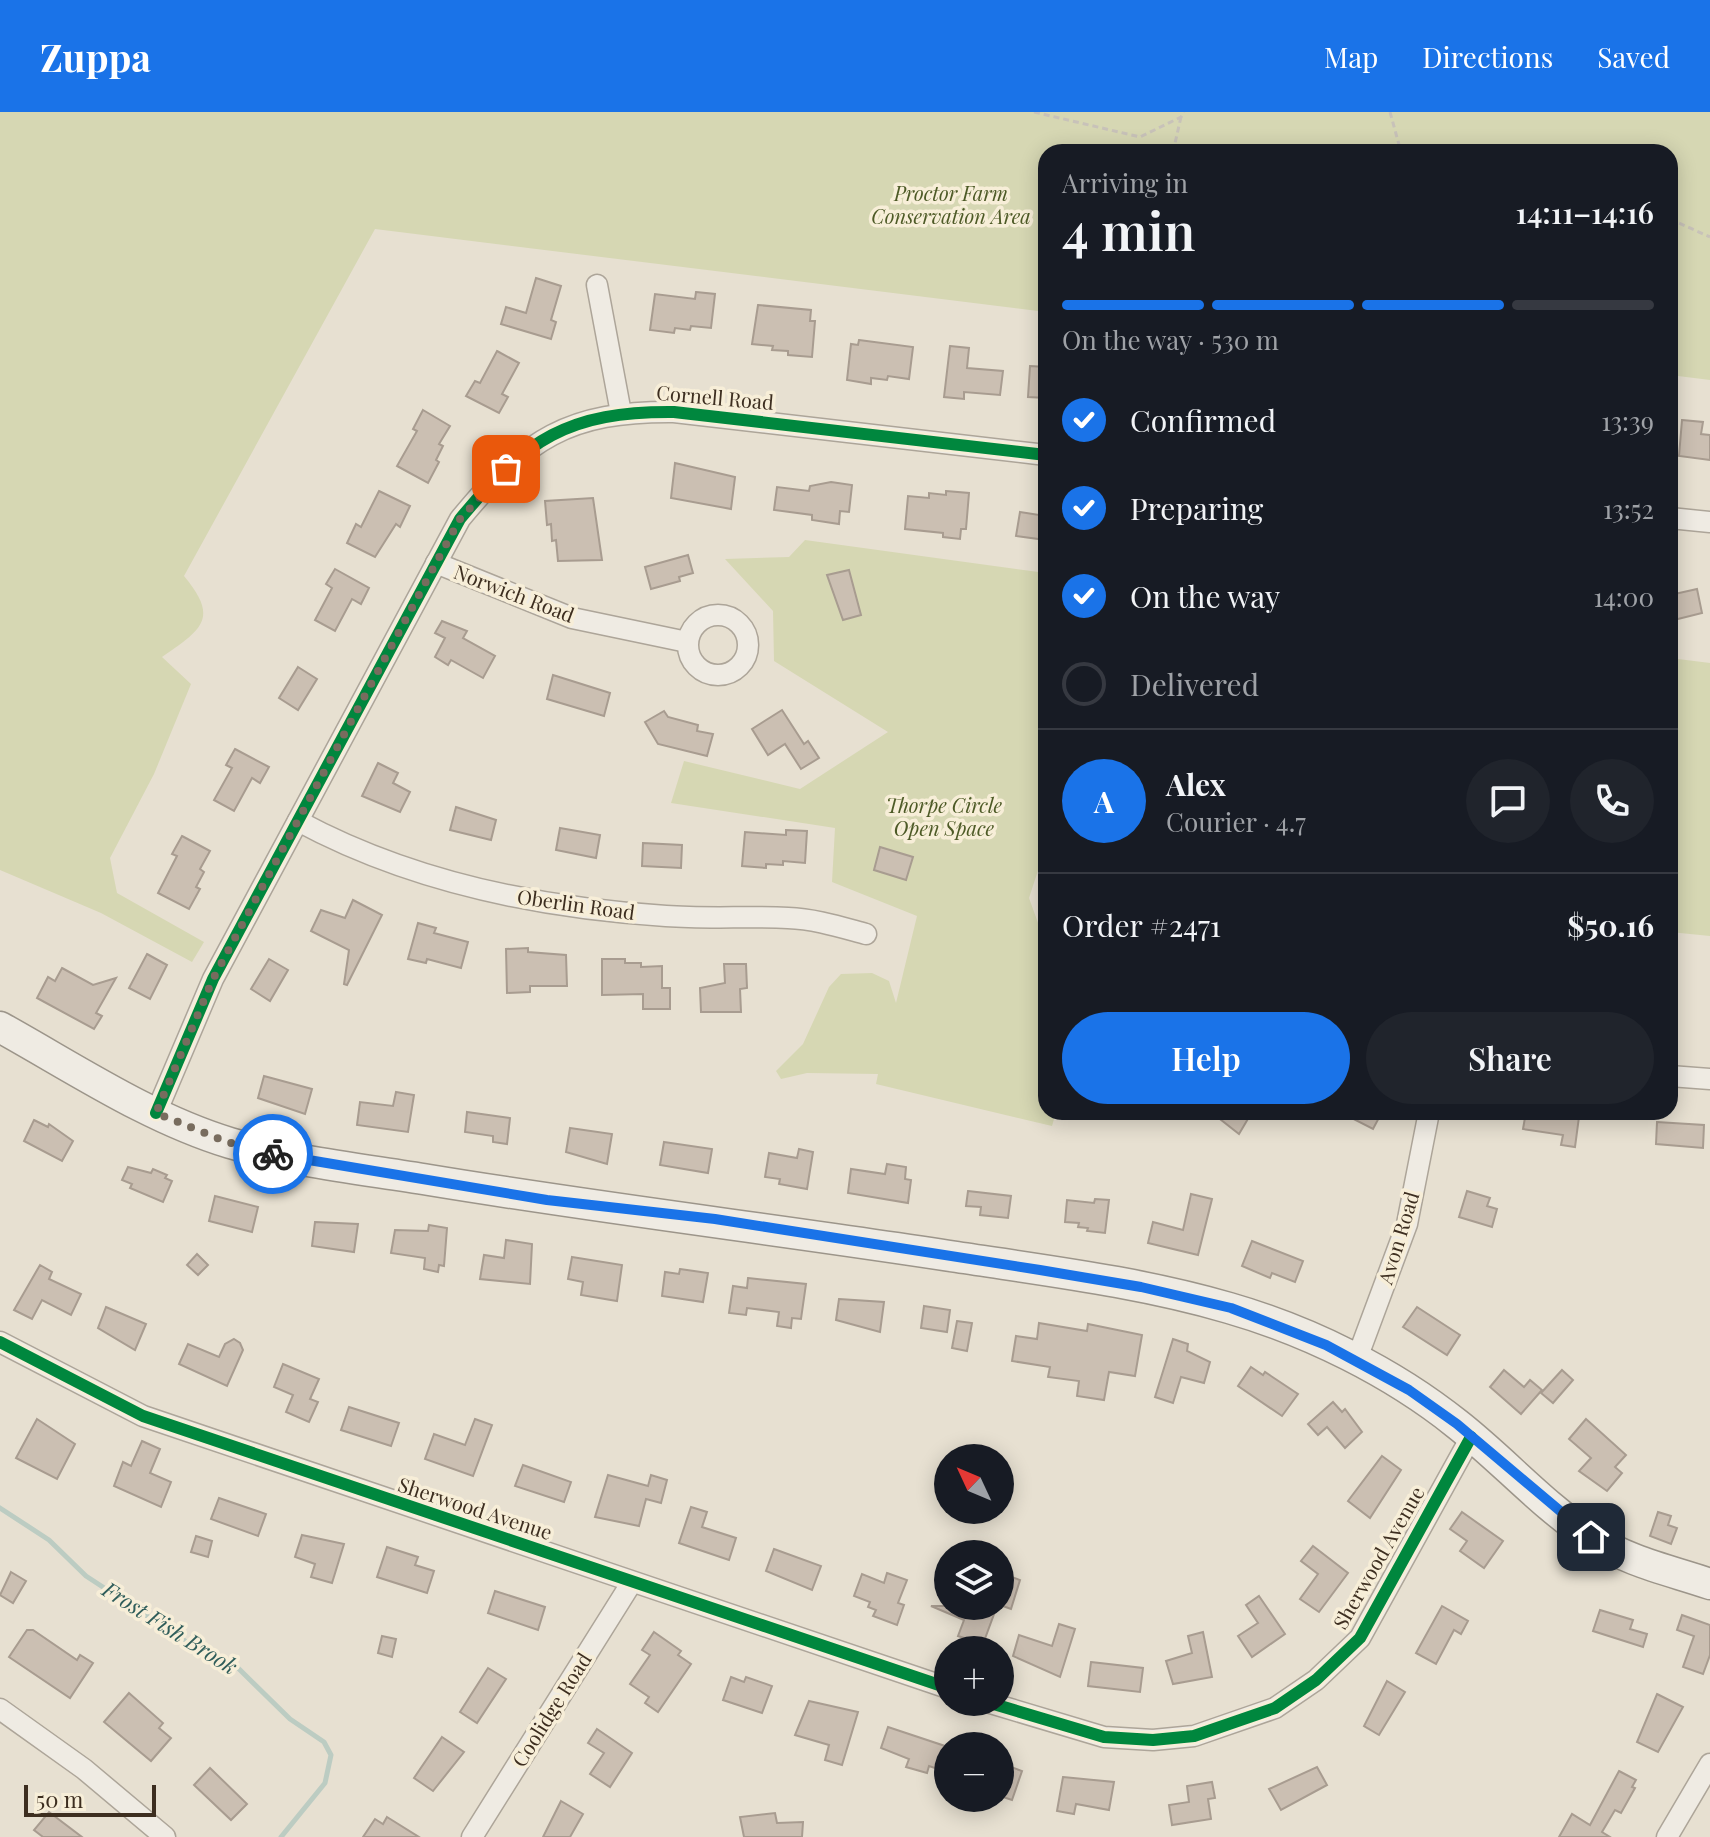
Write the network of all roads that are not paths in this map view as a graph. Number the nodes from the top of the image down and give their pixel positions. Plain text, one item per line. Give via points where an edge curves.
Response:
1 (597, 285) dead end
2 (621, 413) junction
3 (1038, 454) edge
4 (1678, 519) edge
5 (1710, 522) edge
6 (436, 563) junction
7 (687, 642) dead end
8 (298, 821) junction
9 (866, 934) dead end
10 (0, 1027) edge
11 (1678, 1077) edge
12 (1710, 1079) edge
13 (156, 1113) junction
14 (1427, 1120) edge
15 (0, 1342) edge
16 (1356, 1361) junction
17 (1471, 1437) junction
18 (632, 1582) junction
19 (1710, 1584) edge
20 (934, 1683) edge
21 (1014, 1710) edge
22 (4, 1718) edge
23 (1710, 1764) edge
24 (165, 1837) edge
25 (472, 1837) edge
26 (1667, 1837) edge

1 - 2 street
2 - 3 street, Cornell Road via 674,412
2 - 6 street, Cornell Road via 584,420 521,455 460,519
4 - 5 street
6 - 7 street, Norwich Road via 572,618
6 - 8 street, Cornell Road
8 - 9 street, Oberlin Road via 441,880 514,897 617,913 789,918
8 - 13 street, Cornell Road via 213,979
10 - 13 main road
11 - 12 street
13 - 16 main road via 227,1142 292,1159 1141,1287 1231,1308
14 - 16 street, Avon Road via 1407,1224
15 - 18 street, Sherwood Avenue via 143,1416
16 - 17 main road via 1409,1390
17 - 19 main road via 1594,1539 1642,1564
17 - 21 street, Sherwood Avenue via 1360,1638 1316,1680 1275,1708 1194,1736 1153,1740 1104,1737
18 - 20 street, Sherwood Avenue
18 - 25 street, Coolidge Road
22 - 24 street via 84,1769
23 - 26 street

